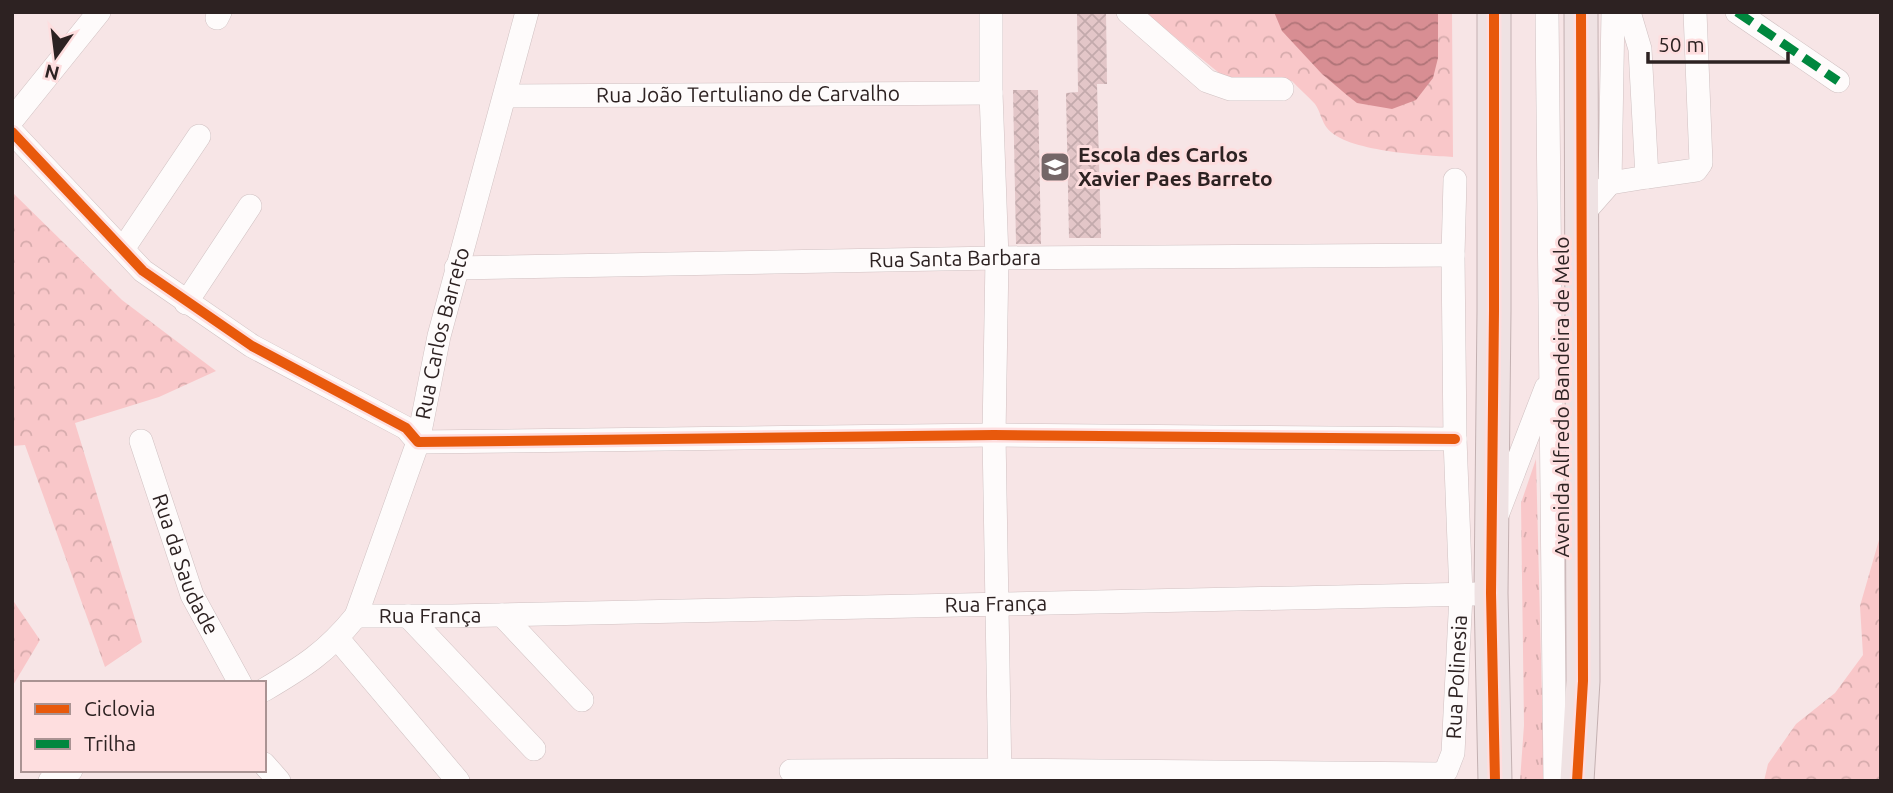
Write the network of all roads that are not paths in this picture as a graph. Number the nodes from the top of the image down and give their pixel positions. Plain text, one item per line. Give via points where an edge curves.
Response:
1 (99, 12) edge
2 (527, 12) edge
3 (991, 12) edge
4 (1128, 12) edge
5 (1494, 12) edge
6 (1548, 12) edge
7 (1581, 12) edge
8 (1612, 12) edge
9 (1629, 12) edge
10 (1695, 12) edge
11 (1737, 12) edge
12 (1838, 81) dead end
13 (1282, 89) dead end
14 (991, 93) junction
15 (506, 96) junction
16 (12, 120) edge
17 (12, 132) edge
18 (198, 136) dead end
19 (1647, 177) junction
20 (1455, 180) dead end
21 (1610, 183) junction
22 (250, 206) dead end
23 (1581, 216) junction
24 (123, 249) junction
25 (1453, 255) junction
26 (997, 258) junction
27 (456, 268) junction
28 (186, 303) junction
29 (1552, 372) junction
30 (994, 435) junction
31 (1455, 439) junction
32 (141, 440) dead end
33 (418, 442) junction
34 (1492, 529) junction
35 (1476, 594) junction
36 (998, 605) junction
37 (502, 615) junction
38 (356, 616) junction
39 (408, 616) junction
40 (338, 639) junction
41 (239, 681) edge
42 (266, 689) edge
43 (582, 700) dead end
44 (534, 749) dead end
45 (266, 766) edge
46 (791, 771) dead end
47 (67, 772) edge
48 (1000, 775) edge
49 (50, 781) edge
50 (279, 781) edge
51 (458, 781) edge
52 (1495, 781) edge
53 (1555, 781) edge
54 (1577, 781) edge

1 - 16 street
2 - 15 street, Rua Carlos Barreto
3 - 14 street
4 - 13 street via 1207,81 1230,89
5 - 34 highway
6 - 29 street
7 - 23 highway, Avenida Alfredo Bandeira de Melo
8 - 21 street
9 - 19 street via 1640,50
10 - 19 street via 1701,163 1696,170
11 - 12 street
14 - 15 street, Rua João Tertuliano de Carvalho
14 - 26 street
15 - 27 street, Rua Carlos Barreto
17 - 24 street
18 - 24 street
19 - 21 street
20 - 25 street, Rua Polinesia
21 - 23 street
22 - 28 street
23 - 54 highway, Avenida Alfredo Bandeira de Melo via 1583,681
24 - 28 street via 143,271
25 - 26 street, Rua Santa Barbara
25 - 31 street, Rua Polinesia
26 - 27 street, Rua Santa Barbara
26 - 30 street
27 - 33 street, Rua Carlos Barreto
28 - 33 street via 252,346 406,428
29 - 34 street
29 - 53 street
30 - 31 street
30 - 33 street
30 - 36 street
31 - 35 street, Rua Polinesia
32 - 41 street, Rua da Saudade via 192,595
33 - 38 street, Rua Carlos Barreto
34 - 35 highway
35 - 36 street, Rua França
35 - 48 street, Rua Polinesia via 1453,753 1446,771
35 - 52 highway
36 - 37 street, Rua França
36 - 48 street
37 - 39 street, Rua França
37 - 43 street, Rua França
38 - 39 street, Rua França
38 - 40 street, Rua Carlos Barreto
39 - 44 street
40 - 42 street, Rua Carlos Barreto via 315,660
40 - 51 street
45 - 50 street
46 - 48 street, Rua Polinesia
47 - 49 street

